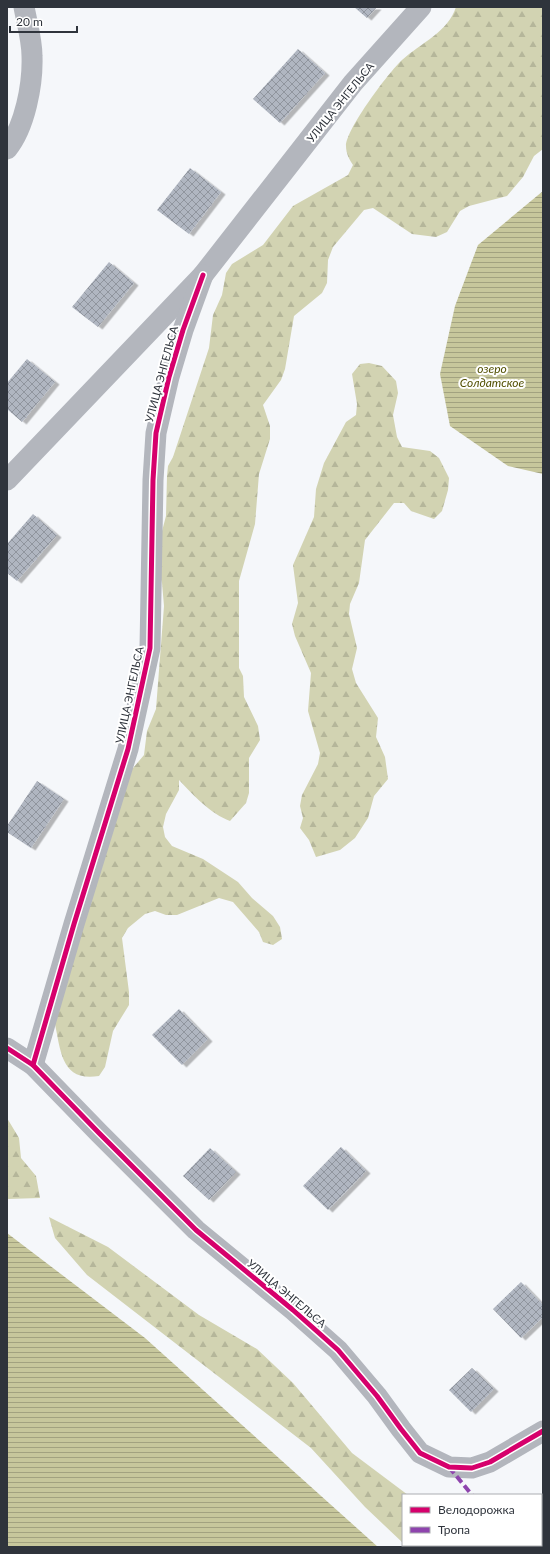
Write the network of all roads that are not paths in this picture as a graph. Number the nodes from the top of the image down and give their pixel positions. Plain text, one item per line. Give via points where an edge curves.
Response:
1 (24, 7) edge
2 (421, 7) edge
3 (7, 149) edge
4 (203, 275) junction
5 (7, 480) edge
6 (7, 1048) edge
7 (33, 1065) junction
8 (543, 1431) edge

1 - 3 street via 32,55 28,99 22,123
2 - 4 street, УЛИЦА ЭНГЕЛЬСА via 353,83
4 - 5 street, УЛИЦА ЭНГЕЛЬСА
4 - 7 street, УЛИЦА ЭНГЕЛЬСА via 168,377 156,433 152,480 150,648 128,749
6 - 7 street, УЛИЦА ЭНГЕЛЬСА
7 - 8 street, УЛИЦА ЭНГЕЛЬСА via 196,1230 338,1350 420,1453 449,1467 472,1468 490,1462

